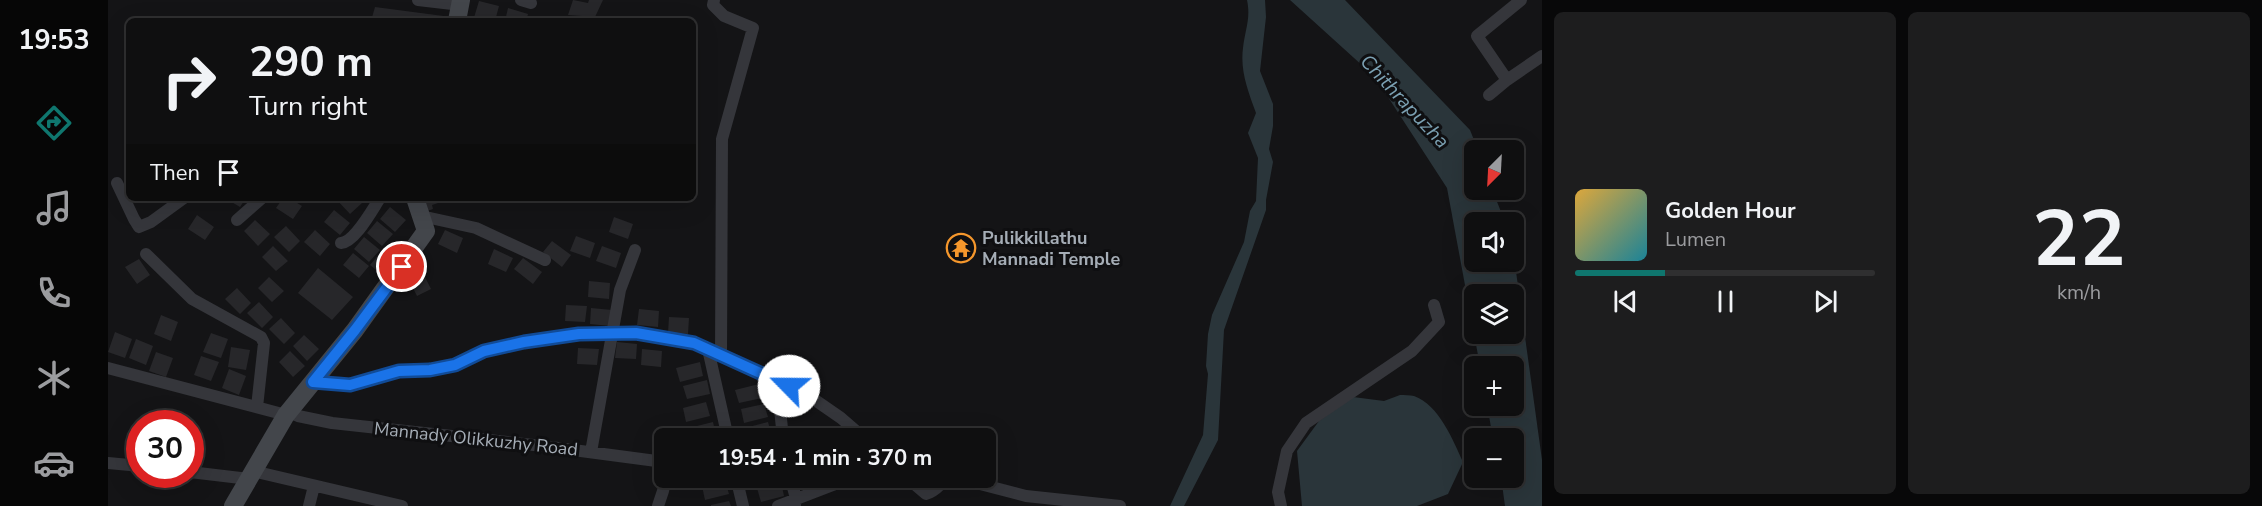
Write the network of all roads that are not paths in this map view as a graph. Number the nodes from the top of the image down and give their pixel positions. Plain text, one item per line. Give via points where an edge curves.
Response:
1 (418, 0) edge
2 (714, 0) edge
3 (1521, 0) edge
4 (460, 8) edge
5 (1542, 56) edge
6 (1507, 80) junction
7 (1489, 95) dead end
8 (117, 183) dead end
9 (180, 201) edge
10 (259, 201) edge
11 (378, 201) edge
12 (416, 201) edge
13 (420, 216) junction
14 (237, 220) dead end
15 (341, 243) dead end
16 (635, 250) dead end
17 (146, 254) dead end
18 (545, 260) dead end
19 (1434, 305) dead end
20 (612, 335) junction
21 (708, 350) junction
22 (721, 355) junction
23 (108, 368) edge
24 (777, 380) junction
25 (313, 382) junction
26 (258, 407) junction
27 (287, 413) junction
28 (726, 428) edge
29 (782, 428) edge
30 (852, 428) edge
31 (591, 452) junction
32 (654, 461) edge
33 (108, 463) edge
34 (126, 465) edge
35 (204, 473) edge
36 (251, 475) junction
37 (314, 486) junction
38 (664, 488) edge
39 (739, 488) edge
40 (826, 488) edge
41 (919, 488) edge
42 (938, 488) edge
43 (995, 488) edge
44 (795, 502) edge
45 (386, 505) edge
46 (233, 506) edge
47 (309, 506) edge
48 (402, 506) edge
49 (658, 506) edge
50 (743, 506) edge
51 (778, 506) edge
52 (1120, 506) edge
53 (1281, 506) edge

1 - 4 street
2 - 22 street via 713,5 724,16 753,28 722,139
3 - 6 street via 1476,36
5 - 6 street
6 - 7 street
8 - 9 street via 139,227
10 - 14 street
11 - 15 street via 358,231 347,243
12 - 13 main road
13 - 18 street via 476,228
13 - 25 main road via 426,231
16 - 20 street via 620,290
17 - 26 street via 192,299 261,337 264,343
19 - 53 street via 1439,322 1412,351 1306,423 1287,451 1278,492
20 - 21 street via 636,333 694,343
20 - 25 street via 579,334 524,342 484,351 455,365 399,371 350,385
20 - 31 street
21 - 22 street
21 - 28 street
22 - 24 street
23 - 26 street, Mannady Olikkuzhy Road
24 - 29 street
24 - 30 street via 802,391
25 - 27 main road
26 - 27 street, Mannady Olikkuzhy Road
27 - 31 street, Mannady Olikkuzhy Road via 342,424
27 - 36 main road
31 - 32 street, Mannady Olikkuzhy Road
33 - 34 street
35 - 36 street
36 - 37 street
36 - 46 main road
37 - 45 street
37 - 47 street
38 - 49 street
39 - 50 street
40 - 44 street
41 - 42 street via 926,494
43 - 52 street via 1026,496
44 - 51 street
45 - 48 street

